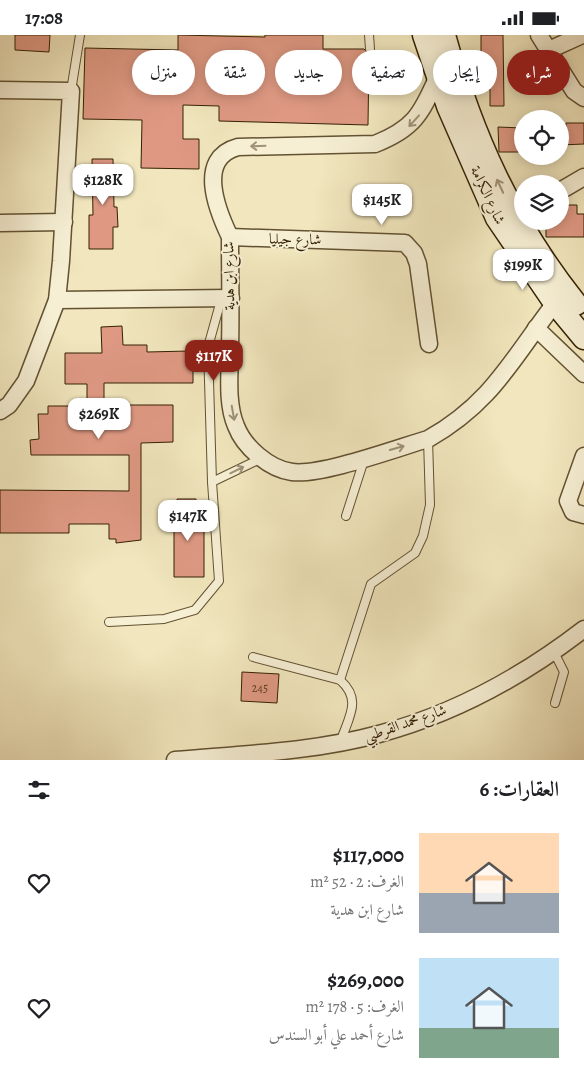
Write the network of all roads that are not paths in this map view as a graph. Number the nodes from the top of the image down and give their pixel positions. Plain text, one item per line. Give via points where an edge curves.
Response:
1 (80, 35) edge
2 (370, 35) edge
3 (424, 35) edge
4 (444, 35) edge
5 (539, 35) edge
6 (582, 35) edge
7 (370, 49) dead end
8 (549, 50) joint
9 (433, 65) edge
10 (570, 84) edge
11 (433, 87) edge
12 (0, 91) edge
13 (71, 91) junction
14 (444, 95) edge
15 (584, 98) edge
16 (584, 177) edge
17 (569, 186) edge
18 (514, 206) edge
19 (64, 222) junction
20 (0, 223) edge
21 (526, 230) edge
22 (230, 237) junction
23 (226, 299) junction
24 (56, 300) junction
25 (555, 303) junction
26 (584, 314) edge
27 (536, 327) junction
28 (584, 338) edge
29 (429, 344) dead end
30 (584, 374) edge
31 (0, 411) edge
32 (428, 439) junction
33 (584, 456) edge
34 (262, 458) junction
35 (365, 458) junction
36 (212, 482) junction
37 (584, 515) edge
38 (346, 516) dead end
39 (109, 622) dead end
40 (584, 629) edge
41 (554, 652) junction
42 (253, 657) dead end
43 (340, 680) junction
44 (555, 703) dead end
45 (340, 743) junction
46 (265, 756) edge
47 (175, 760) edge

1 - 13 lane
2 - 7 lane
3 - 9 street, شارع الكرامة
18 -> 4 street, شارع الكرامة via 482,147
5 - 8 street
6 - 8 street
10 - 15 street
11 -> 22 street, شارع ابن هدية via 423,110 410,125 375,144 238,147 226,150 219,159 213,191
12 - 13 street
13 - 19 street
14 - 25 street, شارع الكرامة via 496,218
16 - 17 street
19 - 20 street
19 - 24 street
21 - 26 street, شارع الكرامة via 536,251
22 - 23 street, شارع ابن هدية
22 - 29 street, شارع جيليا via 405,243 418,264
23 - 24 street
23 -> 34 street, شارع ابن هدية via 235,425 242,439
23 - 36 lane via 208,347
24 - 31 street via 26,381 9,405
25 - 27 street, شارع ابن هدية
25 - 28 street, شارع الكرامة
27 - 30 street
27 - 32 street, شارع ابن هدية via 500,381 481,401
35 -> 32 street, شارع ابن هدية
32 - 43 lane via 430,505 423,536 415,553 371,584
33 - 37 street via 568,501 574,512
34 - 35 street, شارع ابن هدية via 278,468 293,472 315,471
36 -> 34 lane
35 - 38 lane
36 - 39 lane via 218,581 195,610 164,619
40 - 41 street, شارع محمد القرطبي
41 - 44 lane via 564,671
41 - 45 street, شارع محمد القرطبي via 513,679 479,696 380,734
42 - 43 lane
43 - 45 lane via 349,688 354,700
45 - 46 street, شارع محمد القرطبي
46 - 47 street, شارع محمد القرطبي

